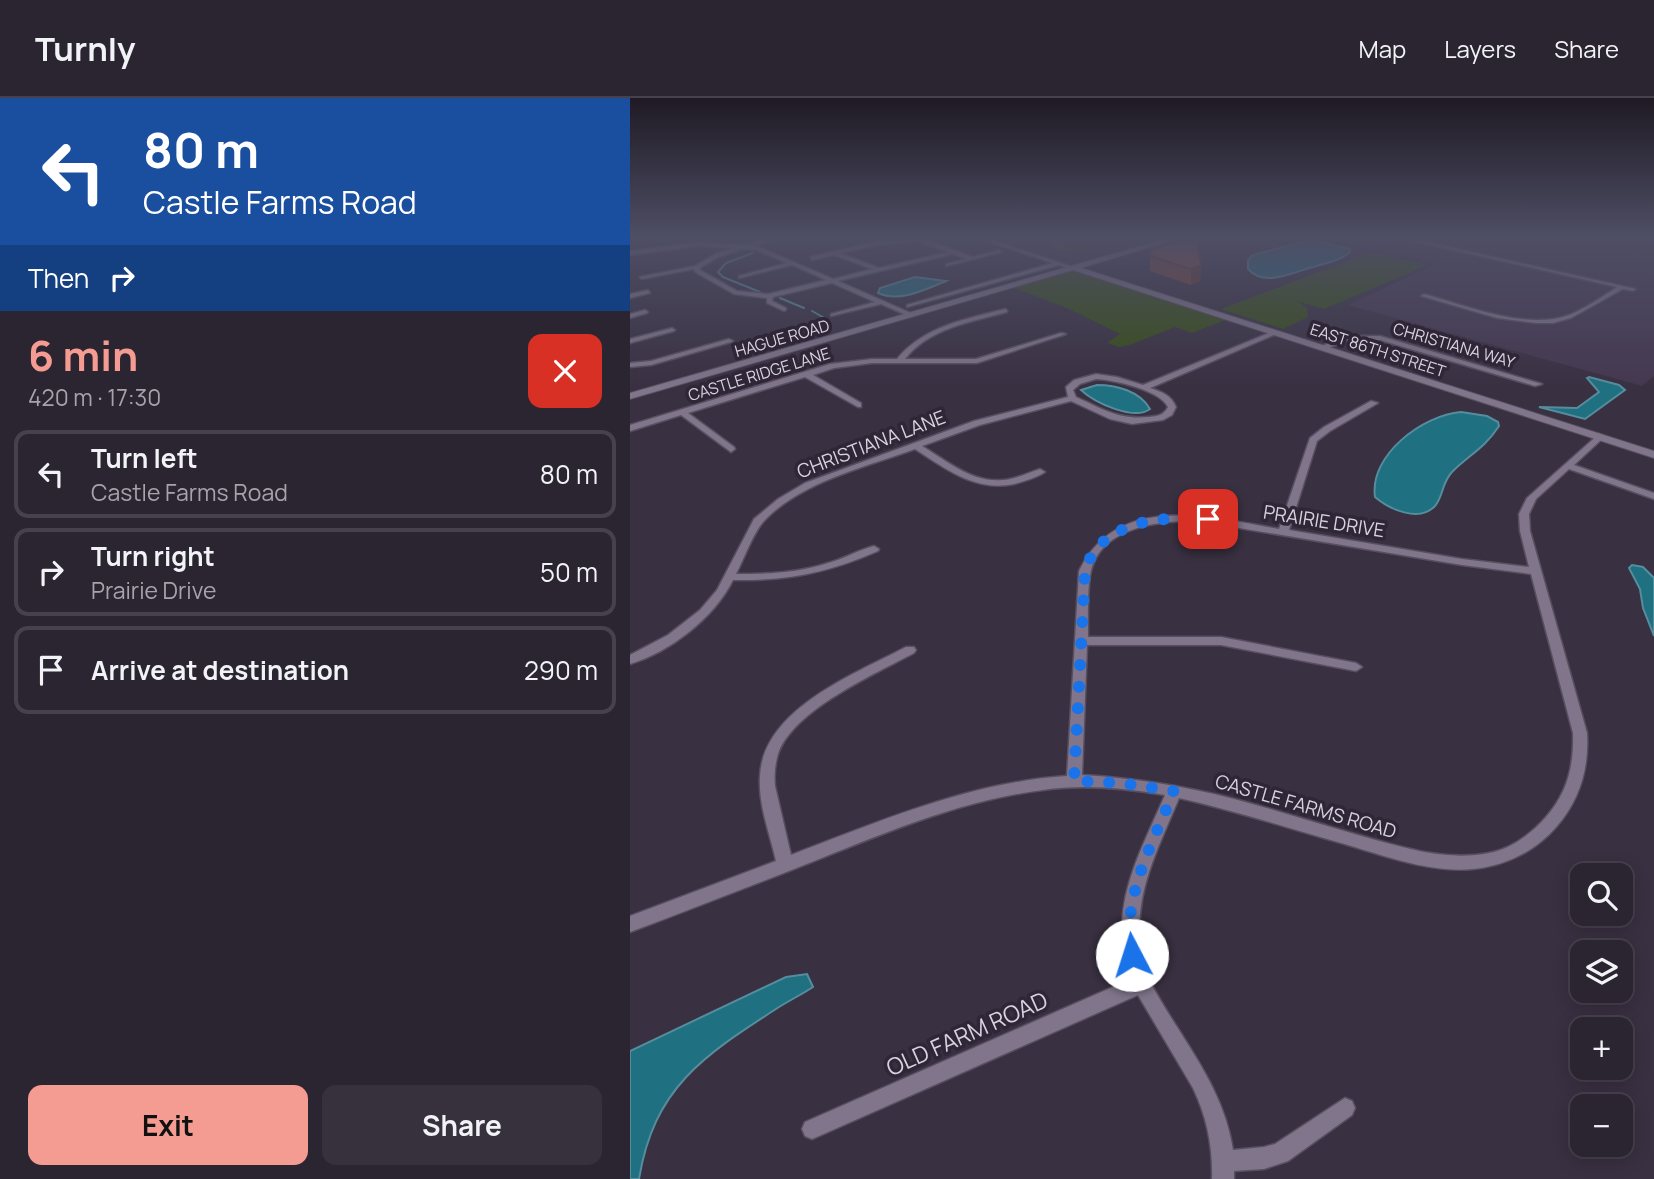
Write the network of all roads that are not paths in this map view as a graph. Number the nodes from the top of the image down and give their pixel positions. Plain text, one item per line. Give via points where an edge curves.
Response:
1 (724, 286) edge
2 (811, 286) edge
3 (846, 286) edge
4 (987, 286) edge
5 (1003, 286) edge
6 (1130, 286) edge
7 (1622, 287) joint
8 (1633, 289) dead end
9 (648, 292) dead end
10 (630, 296) edge
11 (770, 296) junction
12 (1424, 296) dead end
13 (881, 302) junction
14 (784, 309) dead end
15 (1005, 310) dead end
16 (910, 311) junction
17 (645, 312) dead end
18 (833, 315) dead end
19 (630, 316) edge
20 (672, 330) dead end
21 (1274, 333) junction
22 (1063, 334) dead end
23 (630, 341) edge
24 (729, 341) dead end
25 (1321, 348) junction
26 (899, 361) junction
27 (630, 365) edge
28 (806, 374) junction
29 (1538, 384) dead end
30 (1143, 388) junction
31 (630, 396) edge
32 (1072, 398) junction
33 (1374, 403) dead end
34 (858, 405) dead end
35 (682, 412) junction
36 (630, 428) edge
37 (1599, 437) junction
38 (916, 446) junction
39 (731, 449) dead end
40 (1654, 455) edge
41 (1568, 466) junction
42 (1040, 472) dead end
43 (1654, 496) edge
44 (1283, 532) junction
45 (874, 549) dead end
46 (1536, 571) junction
47 (728, 577) junction
48 (1082, 641) junction
49 (910, 650) dead end
50 (630, 660) edge
51 (1356, 667) dead end
52 (1074, 781) junction
53 (1174, 791) junction
54 (785, 865) junction
55 (630, 924) edge
56 (1141, 985) junction
57 (1345, 1108) dead end
58 (812, 1129) dead end
59 (1223, 1170) edge

1 - 11 street via 736,293
2 - 11 street
3 - 13 street
4 - 16 street, HAGUE ROAD
5 - 16 street, HAGUE ROAD
6 - 21 street, EAST 86TH STREET
7 - 8 street
7 - 12 street via 1573,316 1546,321 1509,317
9 - 10 street
11 - 14 street via 772,304
13 - 16 street
13 - 18 street
15 - 26 street via 927,337
16 - 31 street, HAGUE ROAD
17 - 19 street
20 - 23 street
21 - 25 street, EAST 86TH STREET
21 - 30 street
22 - 26 street, CASTLE RIDGE LANE via 980,360
24 - 27 street
25 - 29 street, CHRISTIANA WAY via 1346,338 1380,338
25 - 37 street, EAST 86TH STREET
26 - 28 street, CASTLE RIDGE LANE via 852,362
28 - 34 street
28 - 35 street, CASTLE RIDGE LANE
30 - 32 street via 1119,378 1093,377 1072,384 1068,391
30 - 32 street via 1169,399 1169,413 1150,421 1121,420
32 - 38 street, CHRISTIANA LANE via 983,421
33 - 44 street via 1313,440
35 - 36 street, CASTLE RIDGE LANE
35 - 39 street
37 - 40 street, EAST 86TH STREET
37 - 41 street, CASTLE FARMS ROAD
38 - 42 street via 984,483 1013,482
38 - 47 street, CHRISTIANA LANE via 815,482 781,501 755,526
41 - 43 street
41 - 46 street, CASTLE FARMS ROAD via 1535,494 1525,510
44 - 46 street, PRAIRIE DRIVE
44 - 48 street, PRAIRIE DRIVE via 1191,518 1155,520 1121,531 1100,545 1087,563
45 - 47 street via 807,574
46 - 53 street, CASTLE FARMS ROAD via 1582,752 1572,792 1529,844 1490,860 1433,860
47 - 50 street, CHRISTIANA LANE via 713,604 693,623
48 - 51 street via 1221,640
48 - 52 street, PRAIRIE DRIVE
49 - 54 street via 808,708 777,742 767,776
52 - 53 street, CASTLE FARMS ROAD
52 - 54 street, CASTLE FARMS ROAD via 973,795
53 - 56 street via 1132,903 1131,948
54 - 55 street, CASTLE FARMS ROAD
56 - 58 street, OLD FARM ROAD
56 - 59 street via 1207,1095 1219,1132
57 - 59 street via 1280,1153

